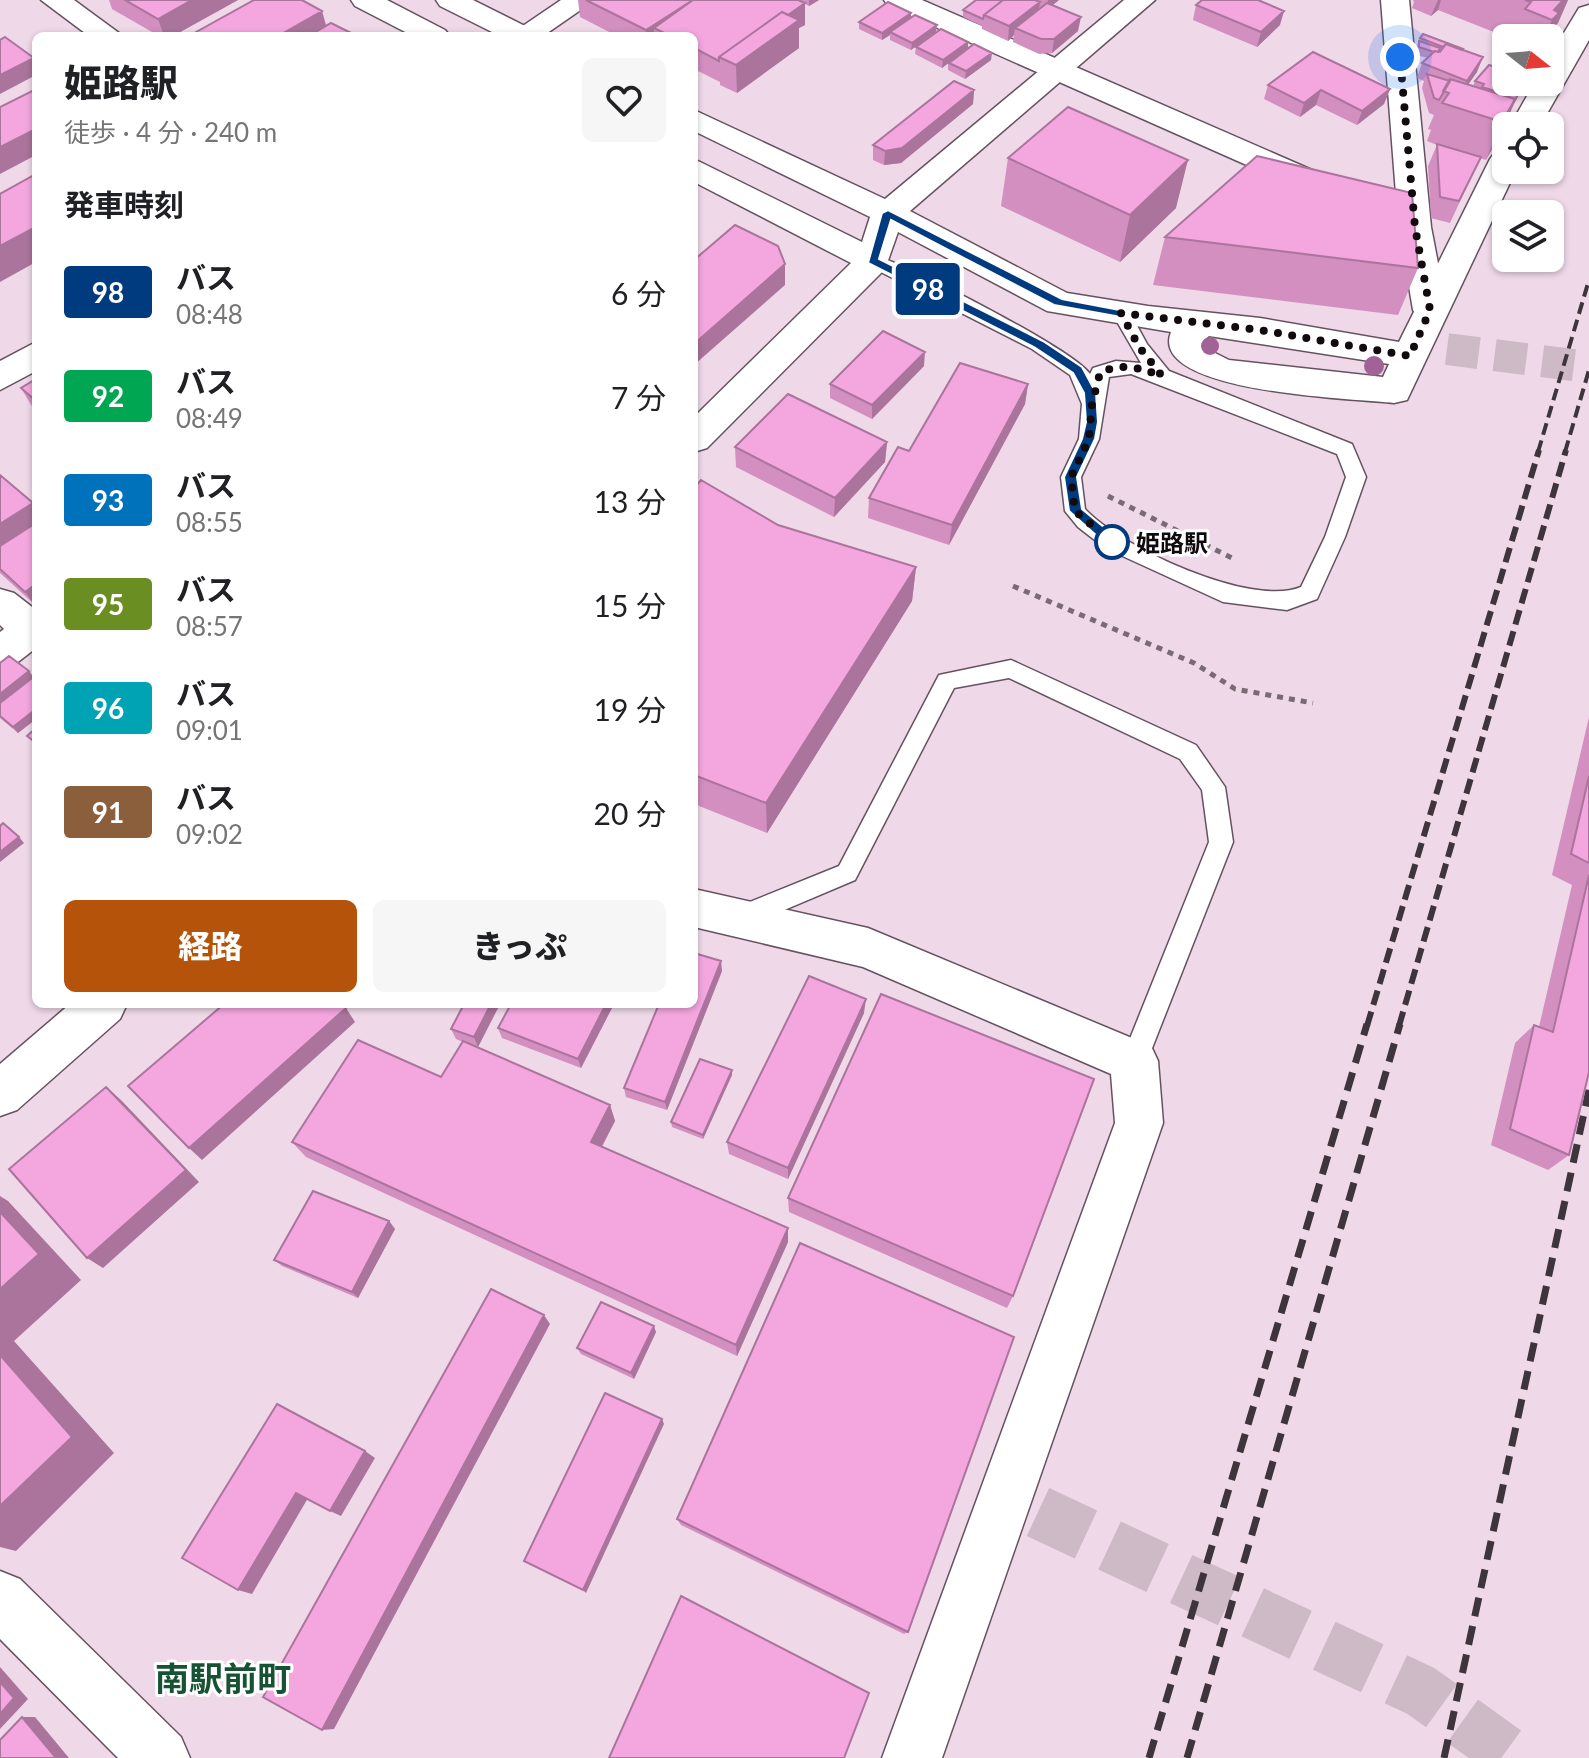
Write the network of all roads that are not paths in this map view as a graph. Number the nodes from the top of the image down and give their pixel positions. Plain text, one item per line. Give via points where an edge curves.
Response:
1 (55, 0) edge
2 (365, 0) edge
3 (450, 0) edge
4 (581, 0) edge
5 (898, 0) edge
6 (1141, 0) edge
7 (1395, 0) edge
8 (1589, 14) edge
9 (102, 32) edge
10 (427, 32) edge
11 (515, 32) edge
12 (529, 32) edge
13 (1060, 69) junction
14 (1533, 112) edge
15 (698, 121) edge
16 (698, 171) edge
17 (1493, 184) edge
18 (888, 213) junction
19 (1415, 227) junction
20 (873, 261) junction
21 (1430, 310) junction
22 (1121, 313) junction
23 (32, 357) edge
24 (1162, 376) junction
25 (0, 378) edge
26 (1092, 404) junction
27 (698, 435) edge
28 (0, 604) edge
29 (32, 627) edge
30 (32, 631) edge
31 (0, 654) edge
32 (698, 909) edge
33 (744, 916) junction
34 (99, 1008) edge
35 (1134, 1061) junction
36 (0, 1094) edge
37 (0, 1599) edge
38 (160, 1758) edge
39 (912, 1758) edge

1 - 9 street
2 - 10 street
3 - 11 street
4 - 12 street
5 - 13 street
6 - 13 street
7 - 19 street
8 - 14 street
13 - 18 street
13 - 19 street
15 - 18 street
16 - 20 street
17 - 21 street
18 - 20 street
18 - 22 street via 1059,303
19 - 21 street
20 - 26 lane via 1065,360 1086,383
20 - 27 street
21 - 22 street via 1410,356
22 - 24 lane
23 - 25 street
24 - 26 lane via 1117,365 1100,373
24 - 26 lane via 1345,449 1356,477 1309,593 1287,602 1223,594 1112,542 1085,522 1075,511 1071,477 1089,439
28 - 29 street
30 - 31 street
32 - 33 street
33 - 35 street via 868,948
33 - 35 lane via 847,873 947,681 1011,669 1188,752 1213,787 1221,842
34 - 36 street
35 - 39 street via 1139,1123
37 - 38 street

